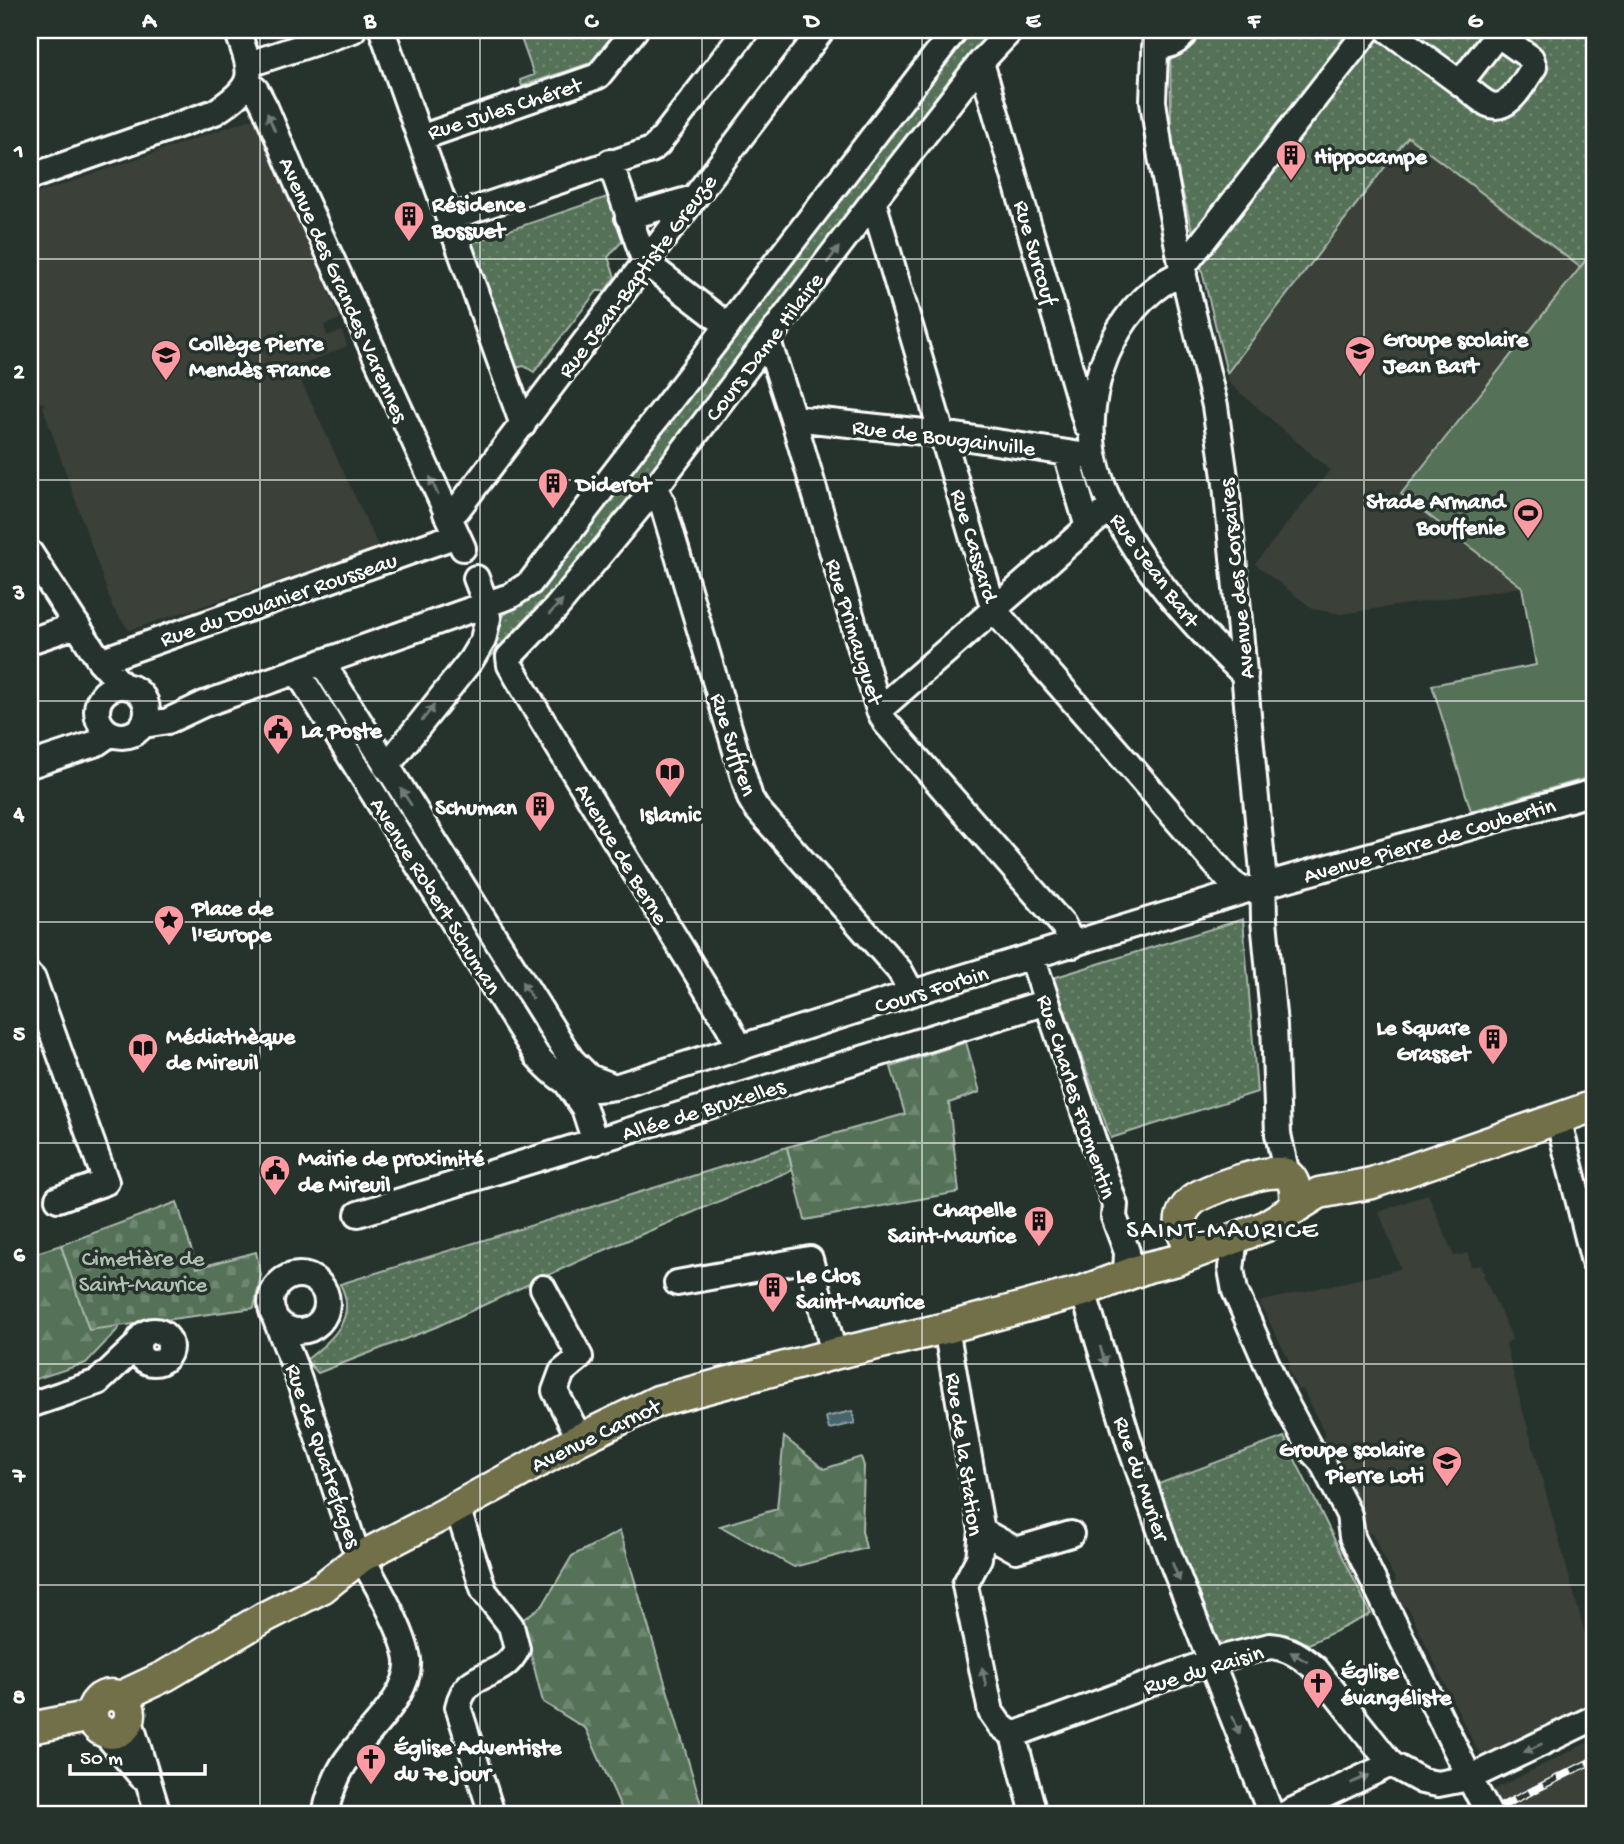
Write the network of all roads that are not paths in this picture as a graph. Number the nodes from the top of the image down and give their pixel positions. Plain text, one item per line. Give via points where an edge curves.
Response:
1 (237, 30) edge
2 (352, 30) edge
3 (382, 30) edge
4 (635, 30) edge
5 (746, 30) edge
6 (822, 30) edge
7 (1011, 30) edge
8 (1187, 30) edge
9 (1368, 30) edge
10 (1388, 30) edge
11 (947, 32) edge
12 (1499, 32) edge
13 (1155, 39) edge
14 (981, 62) junction
15 (249, 73) junction
16 (1460, 83) junction
17 (421, 138) junction
18 (610, 162) junction
19 (30, 177) edge
20 (694, 198) junction
21 (873, 201) junction
22 (628, 217) junction
23 (449, 218) junction
24 (645, 262) junction
25 (1183, 270) junction
26 (728, 326) junction
27 (768, 341) junction
28 (1101, 372) junction
29 (1073, 376) junction
30 (793, 418) junction
31 (523, 425) junction
32 (943, 434) junction
33 (1093, 450) junction
34 (1066, 453) junction
35 (655, 488) junction
36 (1111, 508) junction
37 (1088, 527) junction
38 (455, 532) junction
39 (30, 553) edge
40 (476, 578) dead end
41 (486, 604) junction
42 (994, 610) junction
43 (1239, 613) junction
44 (77, 625) junction
45 (1201, 632) junction
46 (30, 641) edge
47 (509, 657) joint
48 (100, 661) junction
49 (322, 662) junction
50 (297, 671) junction
51 (1245, 676) junction
52 (113, 689) junction
53 (879, 710) junction
54 (145, 714) junction
55 (104, 726) junction
56 (30, 765) edge
57 (386, 767) junction
58 (1594, 792) edge
59 (1254, 889) junction
60 (1073, 945) junction
61 (1032, 957) junction
62 (30, 976) edge
63 (912, 993) junction
64 (1047, 1002) junction
65 (740, 1048) junction
66 (566, 1082) junction
67 (607, 1089) junction
68 (1594, 1106) edge
69 (1558, 1118) junction
70 (603, 1139) junction
71 (1291, 1186) junction
72 (58, 1199) dead end
73 (358, 1214) dead end
74 (1235, 1238) junction
75 (1191, 1242) junction
76 (1594, 1262) edge
77 (1137, 1271) junction
78 (677, 1283) dead end
79 (544, 1287) dead end
80 (1235, 1291) junction
81 (1083, 1292) junction
82 (274, 1315) dead end
83 (946, 1328) junction
84 (137, 1345) dead end
85 (834, 1354) junction
86 (30, 1405) edge
87 (580, 1439) junction
88 (457, 1507) junction
89 (982, 1531) junction
90 (1071, 1534) dead end
91 (360, 1557) junction
92 (1211, 1661) junction
93 (115, 1716) junction
94 (1594, 1718) edge
95 (30, 1728) edge
96 (1013, 1735) junction
97 (1391, 1764) junction
98 (1473, 1785) junction
99 (158, 1814) edge
100 (325, 1814) edge
101 (492, 1814) edge
102 (1034, 1814) edge
103 (1271, 1814) edge
104 (1285, 1814) edge
105 (1489, 1814) edge

1 - 15 street, Avenue des Grandes Varennes
2 - 15 street
3 - 17 street, Rue Jules Chéret
4 - 17 street, Rue Jules Chéret via 598,76
5 - 18 street via 658,144
6 - 20 street, Rue Jean-Baptiste Greuze
7 - 14 street, Cours Dame Hilaire
8 - 13 street via 1173,44
9 - 25 street
10 - 16 street
11 - 26 street, Cours Dame Hilaire
12 - 16 street
12 - 16 street via 1531,58 1534,67 1508,102 1490,105
13 - 25 street, Avenue des Corsaires via 1153,101
14 - 21 street, Cours Dame Hilaire
14 - 29 street, Rue Surcouf
15 - 19 street via 232,101 215,112
38 -> 15 street, Avenue des Grandes Varennes
17 - 23 street
18 - 22 street
18 - 23 street
20 - 22 street
20 - 24 street, Rue Jean-Baptiste Greuze
27 -> 21 street, Cours Dame Hilaire
21 - 32 street, Rue Cassard
22 - 24 street
23 - 31 street
24 - 26 street
24 - 31 street, Rue Jean-Baptiste Greuze
25 - 28 street, Rue Jean Bart via 1164,280 1131,313 1109,348
25 - 43 street, Avenue des Corsaires via 1215,405
26 - 41 street, Cours Dame Hilaire via 530,583
27 - 30 street, Rue Primauguet
27 - 35 street, Cours Dame Hilaire
28 - 29 street
28 - 33 street, Rue Jean Bart via 1095,395
29 - 33 street, Rue Surcouf
30 - 32 street, Rue de Bougainville
30 - 53 street, Rue Primauguet
31 - 38 street, Rue Jean-Baptiste Greuze via 457,510
32 - 34 street, Rue de Bougainville
32 - 42 street, Rue Cassard
33 - 34 street, Rue de Bougainville
33 - 36 street, Rue Jean Bart
34 - 37 street
47 -> 35 street, Cours Dame Hilaire via 556,608
35 - 63 street, Rue Suffren via 750,798 900,971
36 - 37 street
36 - 45 street, Rue Jean Bart via 1163,586
37 - 42 street
38 - 48 street, Rue du Douanier Rousseau
39 - 44 street
40 - 41 street
41 - 49 street, Cours Dame Hilaire
57 -> 41 street via 471,660 483,640
42 - 53 street
42 - 59 street, Rue Cassard via 1231,882
43 - 45 street
43 - 51 street, Avenue des Corsaires
44 - 46 street
44 - 48 street
45 - 51 street, Rue Jean Bart
47 - 65 street, Avenue de Berne via 539,715
48 - 52 street
49 - 50 street, Cours Dame Hilaire
49 - 57 street, Avenue Robert Schuman
50 - 54 street, Cours Dame Hilaire via 168,721
50 - 66 street, Avenue Robert Schuman via 537,1056
51 - 59 street, Avenue des Corsaires
52 - 54 street via 137,690
52 - 55 street via 98,703
53 - 60 street, Rue Primauguet via 1063,925
54 - 55 street via 129,736
55 - 56 street via 66,752
67 -> 57 street, Avenue Robert Schuman via 571,1059
58 - 59 street, Avenue Pierre de Coubertin
59 - 60 street, Cours Forbin
59 - 71 street, Avenue des Corsaires via 1264,920 1278,1134
60 - 61 street, Cours Forbin
61 - 63 street, Cours Forbin
61 - 64 street, Rue Charles Fromentin
62 - 72 street via 106,1182
63 - 65 street, Cours Forbin
64 - 70 street, Allée de Bruxelles
64 - 77 street, Rue Charles Fromentin via 1115,1205 1114,1217
65 - 67 street, Cours Forbin
66 - 67 street, Avenue Robert Schuman via 587,1090
66 - 70 street
67 - 70 street via 600,1104
68 - 69 main road
69 - 71 main road via 1371,1183
69 - 76 street
70 - 73 street, Allée de Bruxelles
71 - 74 main road via 1264,1227
71 - 75 main road via 1197,1197 1181,1217
74 - 75 main road
74 - 80 street via 1231,1269
75 - 77 main road, Avenue Carnot
75 - 80 street
77 - 81 main road, Avenue Carnot
78 - 85 street via 810,1259
79 - 87 street via 580,1357 562,1372 555,1391
80 - 98 street via 1277,1387 1349,1515 1352,1537
81 - 83 main road, Avenue Carnot
81 -> 92 street, Rue du Murier via 1131,1448
82 - 91 street, Rue de Quatrefages
83 - 85 main road, Avenue Carnot
83 - 89 street, Rue de la Station
84 - 86 street via 98,1382
85 - 87 main road, Avenue Carnot via 658,1401
87 - 88 main road, Avenue Carnot
88 - 91 main road, Avenue Carnot
88 - 101 street via 484,1591 511,1626 517,1649 505,1668 474,1680 460,1696 458,1707
89 - 90 street via 1016,1550
96 -> 89 street, Rue de la Station via 991,1712 965,1585 979,1558
91 - 93 main road, Avenue Carnot via 322,1588 165,1676
91 - 100 street, Rue de Quatrefages via 404,1642 408,1667 388,1709 345,1762
92 - 96 street, Rue du Raisin
97 -> 92 street, Rue du Raisin via 1301,1656 1269,1646
92 -> 103 street, Rue du Murier
93 - 95 main road, Avenue Carnot
93 - 99 street
94 -> 98 street, Rue du Raisin
96 - 102 street, Rue de la Station
97 - 98 street, Rue du Raisin via 1422,1781
104 -> 97 street
98 - 105 street, bridge

